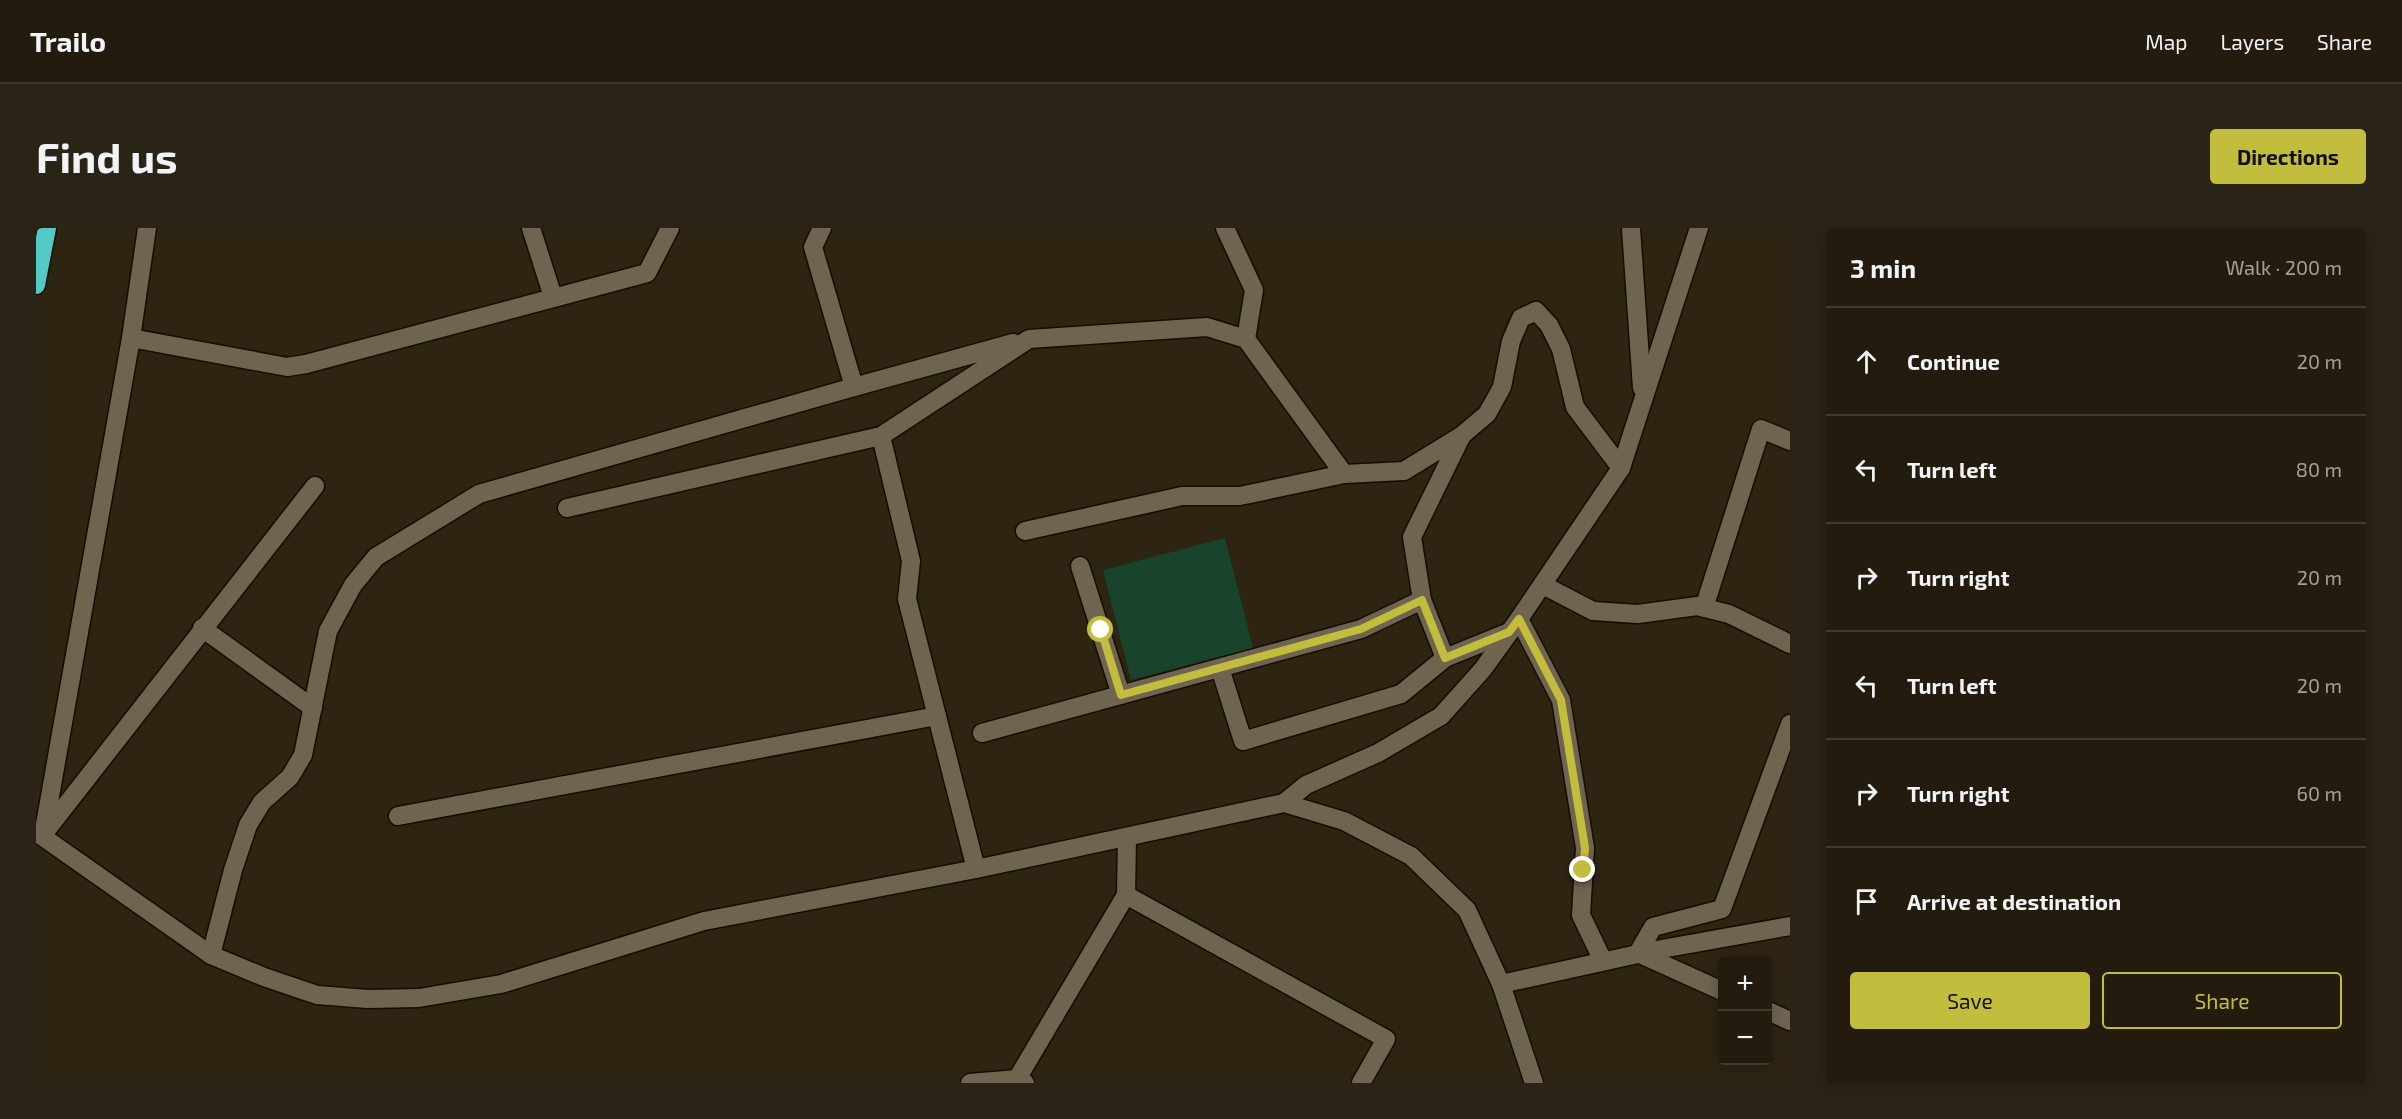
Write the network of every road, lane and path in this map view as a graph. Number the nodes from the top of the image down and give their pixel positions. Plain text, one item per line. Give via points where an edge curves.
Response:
1 (47, 228) edge
2 (147, 228) edge
3 (531, 228) edge
4 (670, 228) edge
5 (822, 228) edge
6 (1225, 228) edge
7 (1631, 228) edge
8 (1699, 228) edge
9 (36, 285) edge
10 (553, 297) junction
11 (131, 338) junction
12 (1029, 339) junction
13 (1246, 339) junction
14 (854, 387) junction
15 (1643, 399) junction
16 (881, 436) junction
17 (1461, 436) junction
18 (1790, 441) edge
19 (1621, 468) junction
20 (1344, 474) junction
21 (315, 486) dead end
22 (567, 508) dead end
23 (1025, 531) dead end
24 (1080, 566) dead end
25 (1543, 585) junction
26 (1422, 600) junction
27 (1704, 608) junction
28 (1514, 625) junction
29 (202, 628) junction
30 (1790, 644) edge
31 (1445, 658) junction
32 (1220, 668) junction
33 (1121, 695) junction
34 (313, 708) junction
35 (937, 716) junction
36 (1790, 724) edge
37 (982, 733) dead end
38 (1284, 803) junction
39 (398, 816) dead end
40 (39, 834) edge
41 (1127, 838) junction
42 (976, 869) junction
43 (1126, 895) junction
44 (1790, 926) edge
45 (1638, 954) junction
46 (211, 955) junction
47 (1604, 961) junction
48 (1501, 984) junction
49 (1718, 989) edge
50 (1772, 1013) edge
51 (1790, 1021) edge
52 (1021, 1081) edge
53 (970, 1083) edge
54 (1361, 1083) edge
55 (1534, 1083) edge

1 - 9 highway
2 - 11 street
3 - 10 street
4 - 10 street via 647,273
5 - 14 street via 813,247
6 - 13 street via 1254,290
7 - 15 street
8 - 15 street
10 - 11 street via 287,368
11 - 40 street
12 - 13 street via 1206,327
12 - 14 street
12 - 16 street
13 - 20 street
14 - 34 street via 479,494 376,557 353,585 328,631
15 - 19 street
16 - 22 street
16 - 35 street via 911,561 907,599
17 - 19 street via 1487,414 1502,387 1511,341 1521,318 1536,311 1549,325 1561,349 1575,406
17 - 20 street via 1404,471
17 - 26 street via 1412,537
18 - 27 street via 1761,429
19 - 25 street
20 - 23 street via 1240,496 1182,496
21 - 29 street
24 - 33 street
25 - 27 street via 1593,611 1638,614
25 - 28 street
26 - 31 street
26 - 32 street via 1361,629
27 - 30 street via 1730,614
28 - 31 street
28 - 38 street via 1483,669 1441,716 1378,753 1306,785
28 - 47 street via 1561,700 1585,848 1581,915
29 - 34 street
29 - 40 street
31 - 32 street via 1401,694 1243,741
32 - 33 street
33 - 37 street
34 - 46 street via 303,755 290,777 262,802 248,825
35 - 39 street
35 - 42 street
36 - 45 street via 1722,909 1653,927
38 - 41 street
38 - 48 street via 1344,821 1411,856 1467,910
40 - 46 street
41 - 42 street
41 - 43 street
42 - 46 street via 704,921 501,984 419,998 317,994
43 - 52 street
43 - 54 street via 1386,1039
44 - 45 street
45 - 47 street
45 - 49 street
47 - 48 street
48 - 55 street
50 - 51 street
52 - 53 street

